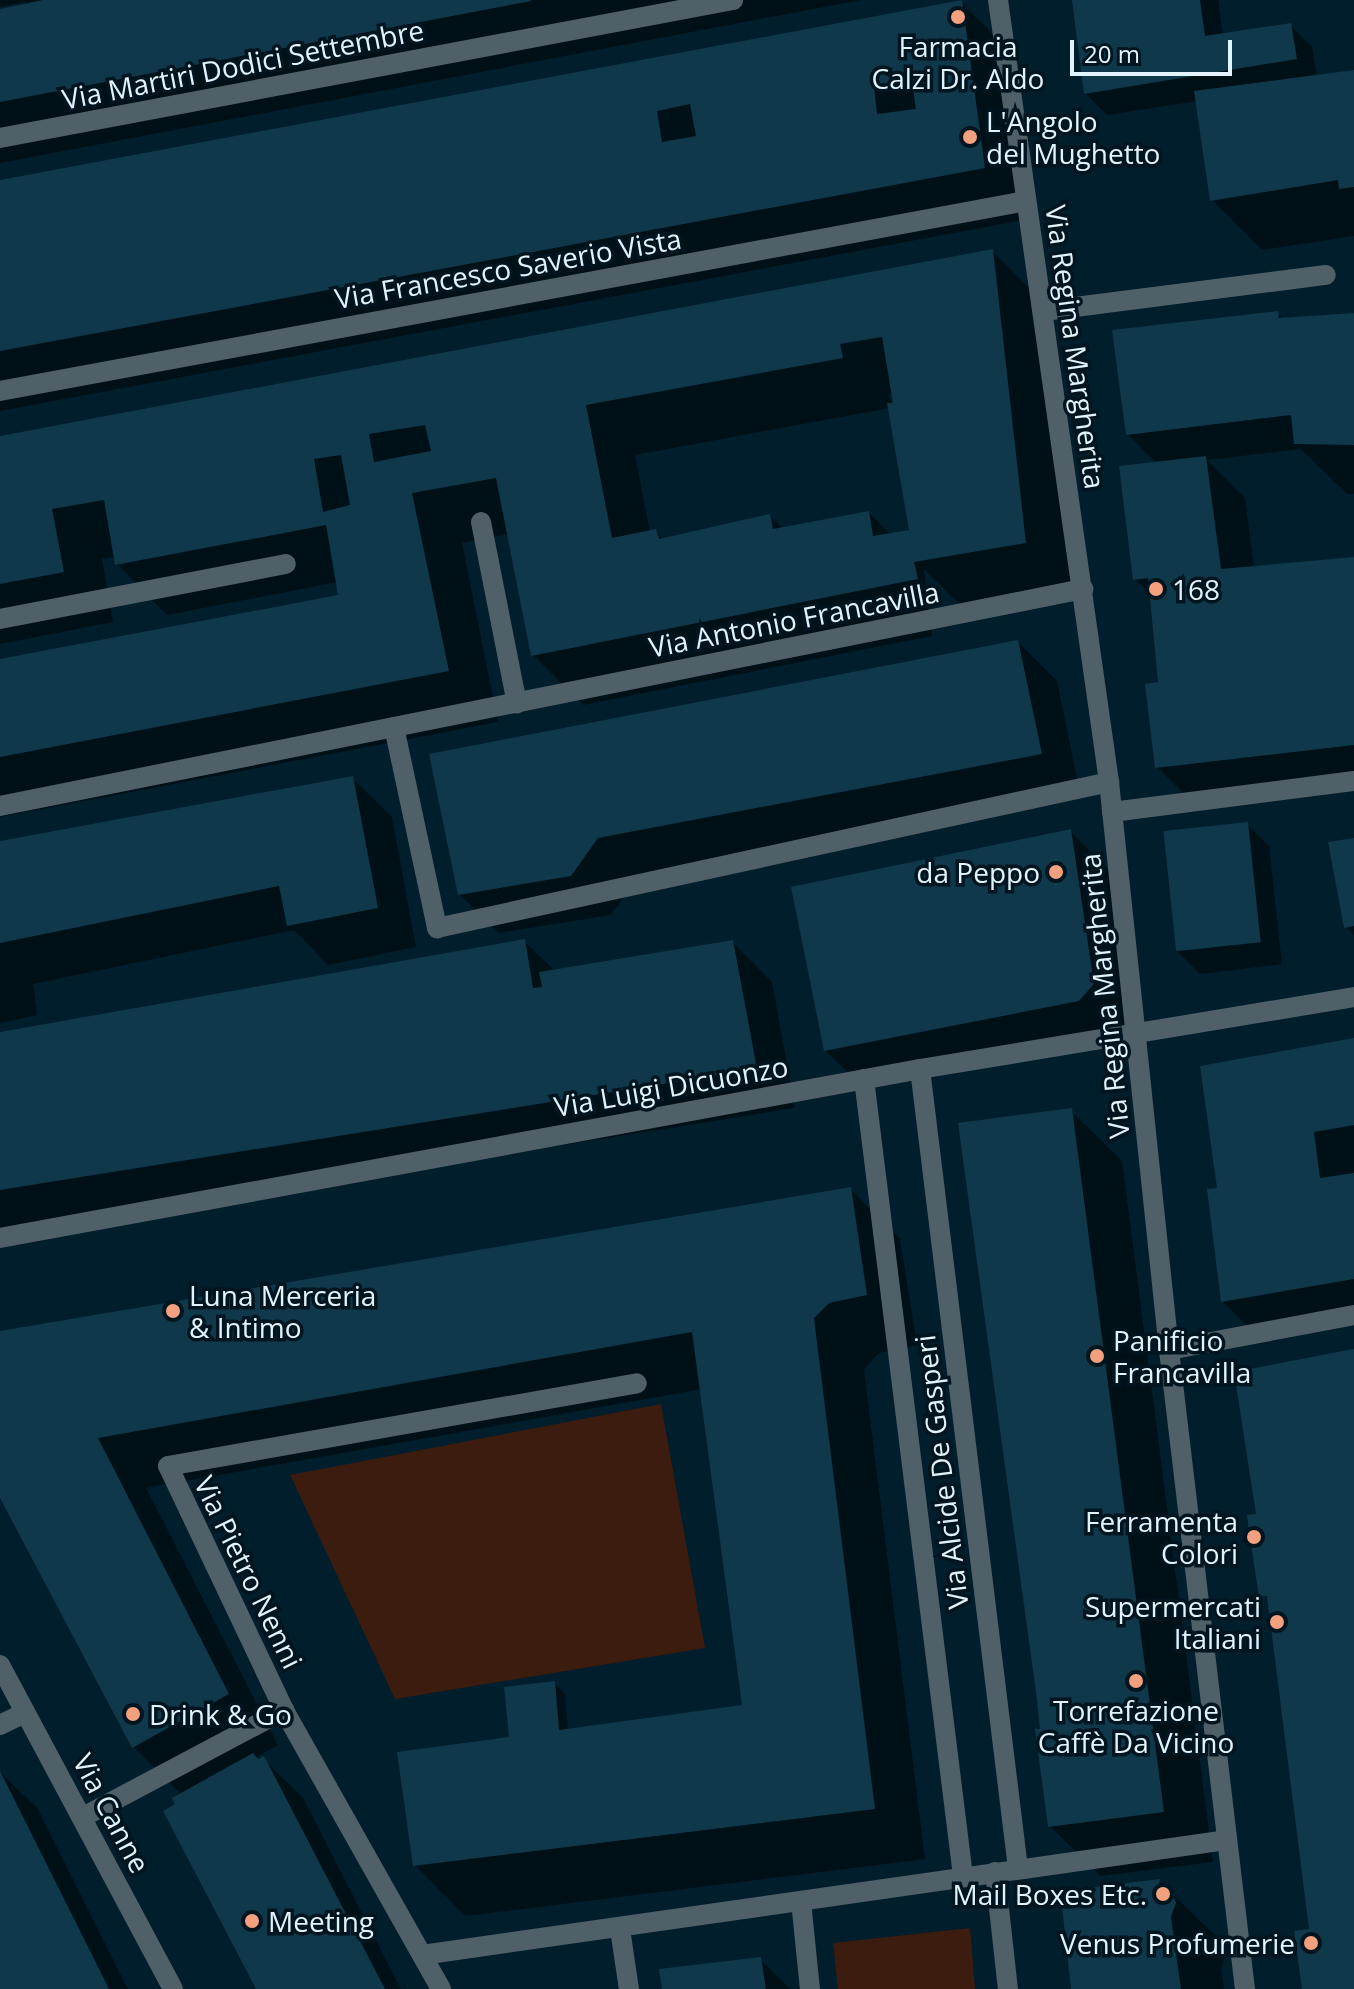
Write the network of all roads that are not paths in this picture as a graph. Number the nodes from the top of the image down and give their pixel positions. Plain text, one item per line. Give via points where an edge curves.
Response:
1 (733, 0) edge
2 (998, 0) edge
3 (0, 138) edge
4 (1026, 201) junction
5 (1326, 275) dead end
6 (1044, 311) junction
7 (0, 391) edge
8 (481, 522) dead end
9 (286, 564) dead end
10 (1083, 589) junction
11 (0, 619) edge
12 (517, 703) junction
13 (394, 727) junction
14 (1354, 781) edge
15 (1109, 782) junction
16 (0, 806) edge
17 (1112, 812) junction
18 (1354, 997) edge
19 (1137, 1032) junction
20 (920, 1069) junction
21 (864, 1079) junction
22 (0, 1238) edge
23 (1354, 1315) edge
24 (1169, 1350) junction
25 (637, 1383) dead end
26 (0, 1665) edge
27 (284, 1710) junction
28 (25, 1713) junction
29 (0, 1725) edge
30 (83, 1817) junction
31 (1226, 1840) junction
32 (1018, 1868) junction
33 (995, 1872) junction
34 (963, 1876) junction
35 (801, 1901) junction
36 (620, 1929) junction
37 (422, 1955) junction
38 (173, 1989) edge
39 (441, 1989) edge
40 (629, 1989) edge
41 (810, 1989) edge
42 (1008, 1989) edge
43 (1245, 1989) edge

1 - 3 street, Via Martiri Dodici Settembre
2 - 4 street, Via Regina Margherita
4 - 6 street, Via Regina Margherita
4 - 7 street, Via Francesco Saverio Vista
5 - 6 street
6 - 10 street, Via Regina Margherita
8 - 12 street
9 - 11 street
10 - 12 street, Via Antonio Francavilla
10 - 15 street, Via Regina Margherita
12 - 13 street, Via Antonio Francavilla
13 - 15 street via 437,928
13 - 16 street, Via Antonio Francavilla
14 - 17 street
15 - 17 street, Via Regina Margherita
17 - 19 street, Via Regina Margherita
18 - 19 street, Via Luigi Dicuonzo
19 - 20 street, Via Luigi Dicuonzo
19 - 24 street, Via Regina Margherita
20 - 21 street, Via Luigi Dicuonzo
20 - 32 street, Via Alcide De Gasperi
21 - 22 street, Via Luigi Dicuonzo
21 - 34 street, Via Alcide De Gasperi
23 - 24 street
24 - 31 street, Via Regina Margherita
25 - 27 street, Via Pietro Nenni via 168,1466
26 - 28 street, Via Canne
27 - 30 street, Via Pietro Nenni
27 - 37 street
28 - 29 street
28 - 30 street, Via Canne
30 - 38 street, Via Canne
31 - 32 street
31 - 43 street, Via Regina Margherita
32 - 33 street
33 - 34 street
33 - 42 street
34 - 35 street
35 - 36 street
35 - 41 street
36 - 37 street
36 - 40 street
37 - 39 street

